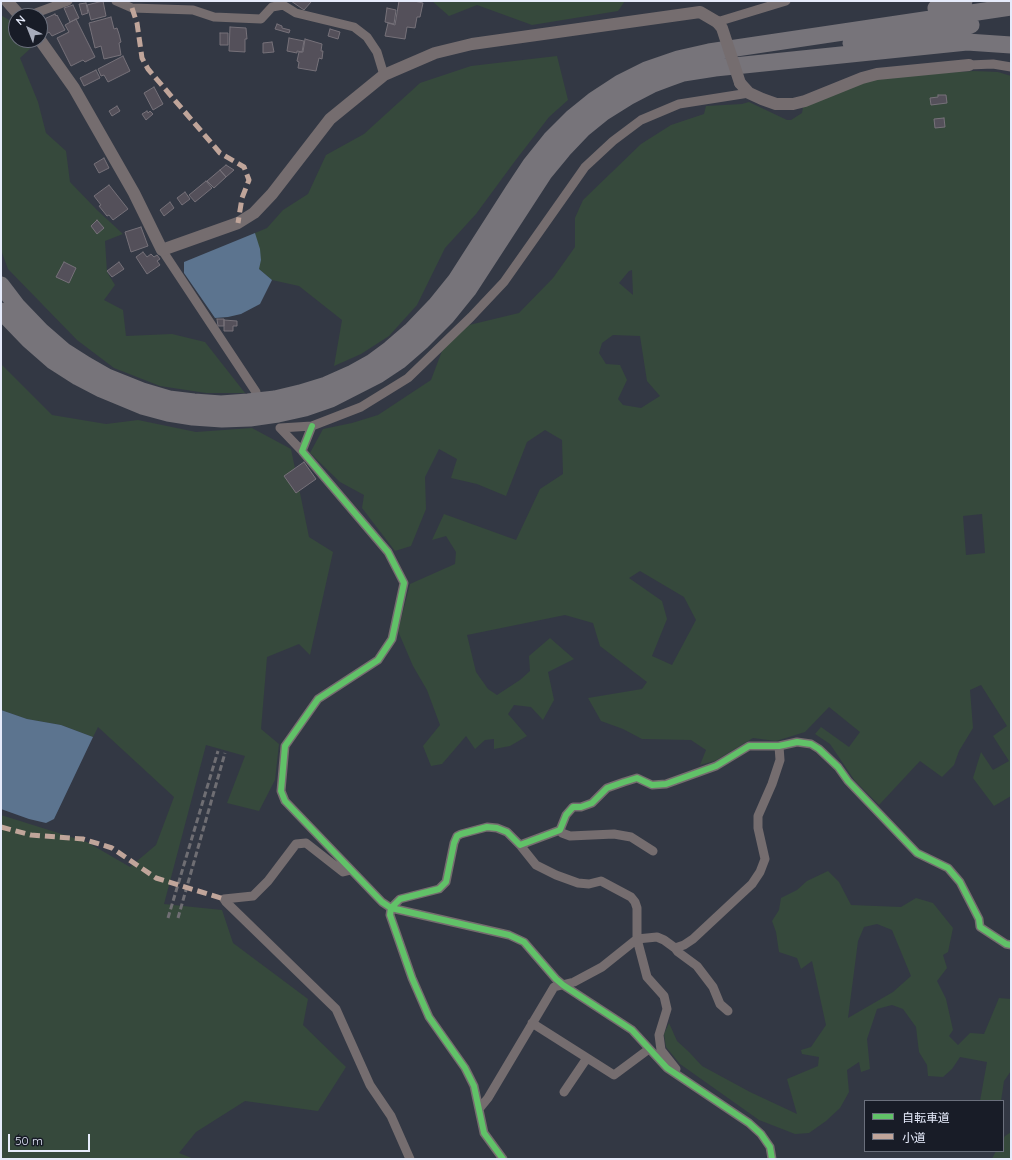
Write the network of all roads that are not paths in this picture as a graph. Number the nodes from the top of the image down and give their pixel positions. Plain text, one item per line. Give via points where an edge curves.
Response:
1 (68, 1) edge
2 (116, 1) edge
3 (786, 1) edge
4 (964, 1) edge
5 (272, 4) edge
6 (1011, 7) edge
7 (48, 8) edge
8 (1011, 19) edge
9 (717, 22) junction
10 (1011, 45) edge
11 (738, 47) junction
12 (46, 48) edge
13 (970, 65) joint
14 (1011, 67) edge
15 (683, 74) junction
16 (384, 75) junction
17 (749, 93) junction
18 (162, 250) junction
19 (1, 285) edge
20 (1, 311) edge
21 (256, 392) dead end
22 (312, 426) junction
23 (302, 452) junction
24 (779, 746) junction
25 (560, 830) junction
26 (520, 845) junction
27 (653, 851) dead end
28 (352, 870) junction
29 (391, 908) junction
30 (637, 939) junction
31 (1011, 945) edge
32 (675, 948) junction
33 (563, 985) junction
34 (728, 1011) dead end
35 (532, 1023) junction
36 (649, 1049) junction
37 (586, 1058) junction
38 (676, 1074) junction
39 (564, 1092) dead end
40 (479, 1109) junction
41 (410, 1159) edge
42 (503, 1159) edge
43 (772, 1159) edge

1 - 7 street
2 - 5 street via 132,8 193,10 214,17 261,19
3 - 9 street
4 - 11 highway via 877,22
5 - 16 street via 283,5 296,13 354,27 367,37 377,52
6 - 11 highway
8 - 15 highway via 747,58
9 - 16 street via 700,12 472,44 435,53
9 - 17 street, bridge via 722,28 740,83
10 - 15 highway via 967,42 715,68
11 - 19 highway via 678,59 646,70 620,83 573,117 551,139 532,164 456,280 435,306 407,334 371,363 320,387 275,399 221,404 176,400 142,391 107,377 64,351 17,306
12 - 18 street via 74,88 134,193
13 - 14 street via 993,64
13 - 17 street via 870,76 793,104 776,104
15 - 20 highway via 653,84 628,97 583,129 544,173 468,290 447,316 399,361 359,386 331,399 305,408 250,418 222,419 168,413 142,406 78,377 53,361
16 - 18 street via 330,119 272,194 254,213 238,223
17 - 22 street via 679,104 642,120 612,141 585,167 504,282 408,378 361,407
18 - 21 street
22 - 23 street
22 - 23 street via 280,428
23 - 28 street via 388,552 404,583 392,639 378,660 318,699 285,746 281,791 285,801
24 - 25 street via 749,746 716,766 666,784 652,785 637,778 607,788 592,803 573,807 566,815
24 - 31 street via 797,742 811,744 819,749 917,853 948,868 960,882 979,919 980,927
24 - 32 street via 780,760 758,816 765,859 760,872 752,884 693,939
25 - 26 street
25 - 27 street via 570,836 614,834 631,837
26 - 29 street via 507,832 497,828 487,827 461,834 454,843 446,882 439,889 400,899
26 - 30 street via 536,865 556,876 578,883 601,881 631,897 637,908
28 - 29 street
28 - 41 street via 343,872 306,843 296,844 268,881 253,896 224,899 336,1009 370,1085 391,1116
29 - 33 street via 509,935 524,942
29 - 40 street via 390,915 401,950 429,1017 474,1086
30 - 32 street via 657,937
30 - 33 street via 602,967
30 - 38 street via 647,977 664,996 667,1009 659,1035 661,1050 677,1070
32 - 34 street via 698,966 713,987 720,1004
33 - 35 street via 554,987
33 - 36 street via 632,1030
35 - 37 street
35 - 40 street
36 - 37 street via 614,1075
36 - 38 street
37 - 39 street
38 - 43 street via 749,1123 770,1147
40 - 42 street via 484,1133

